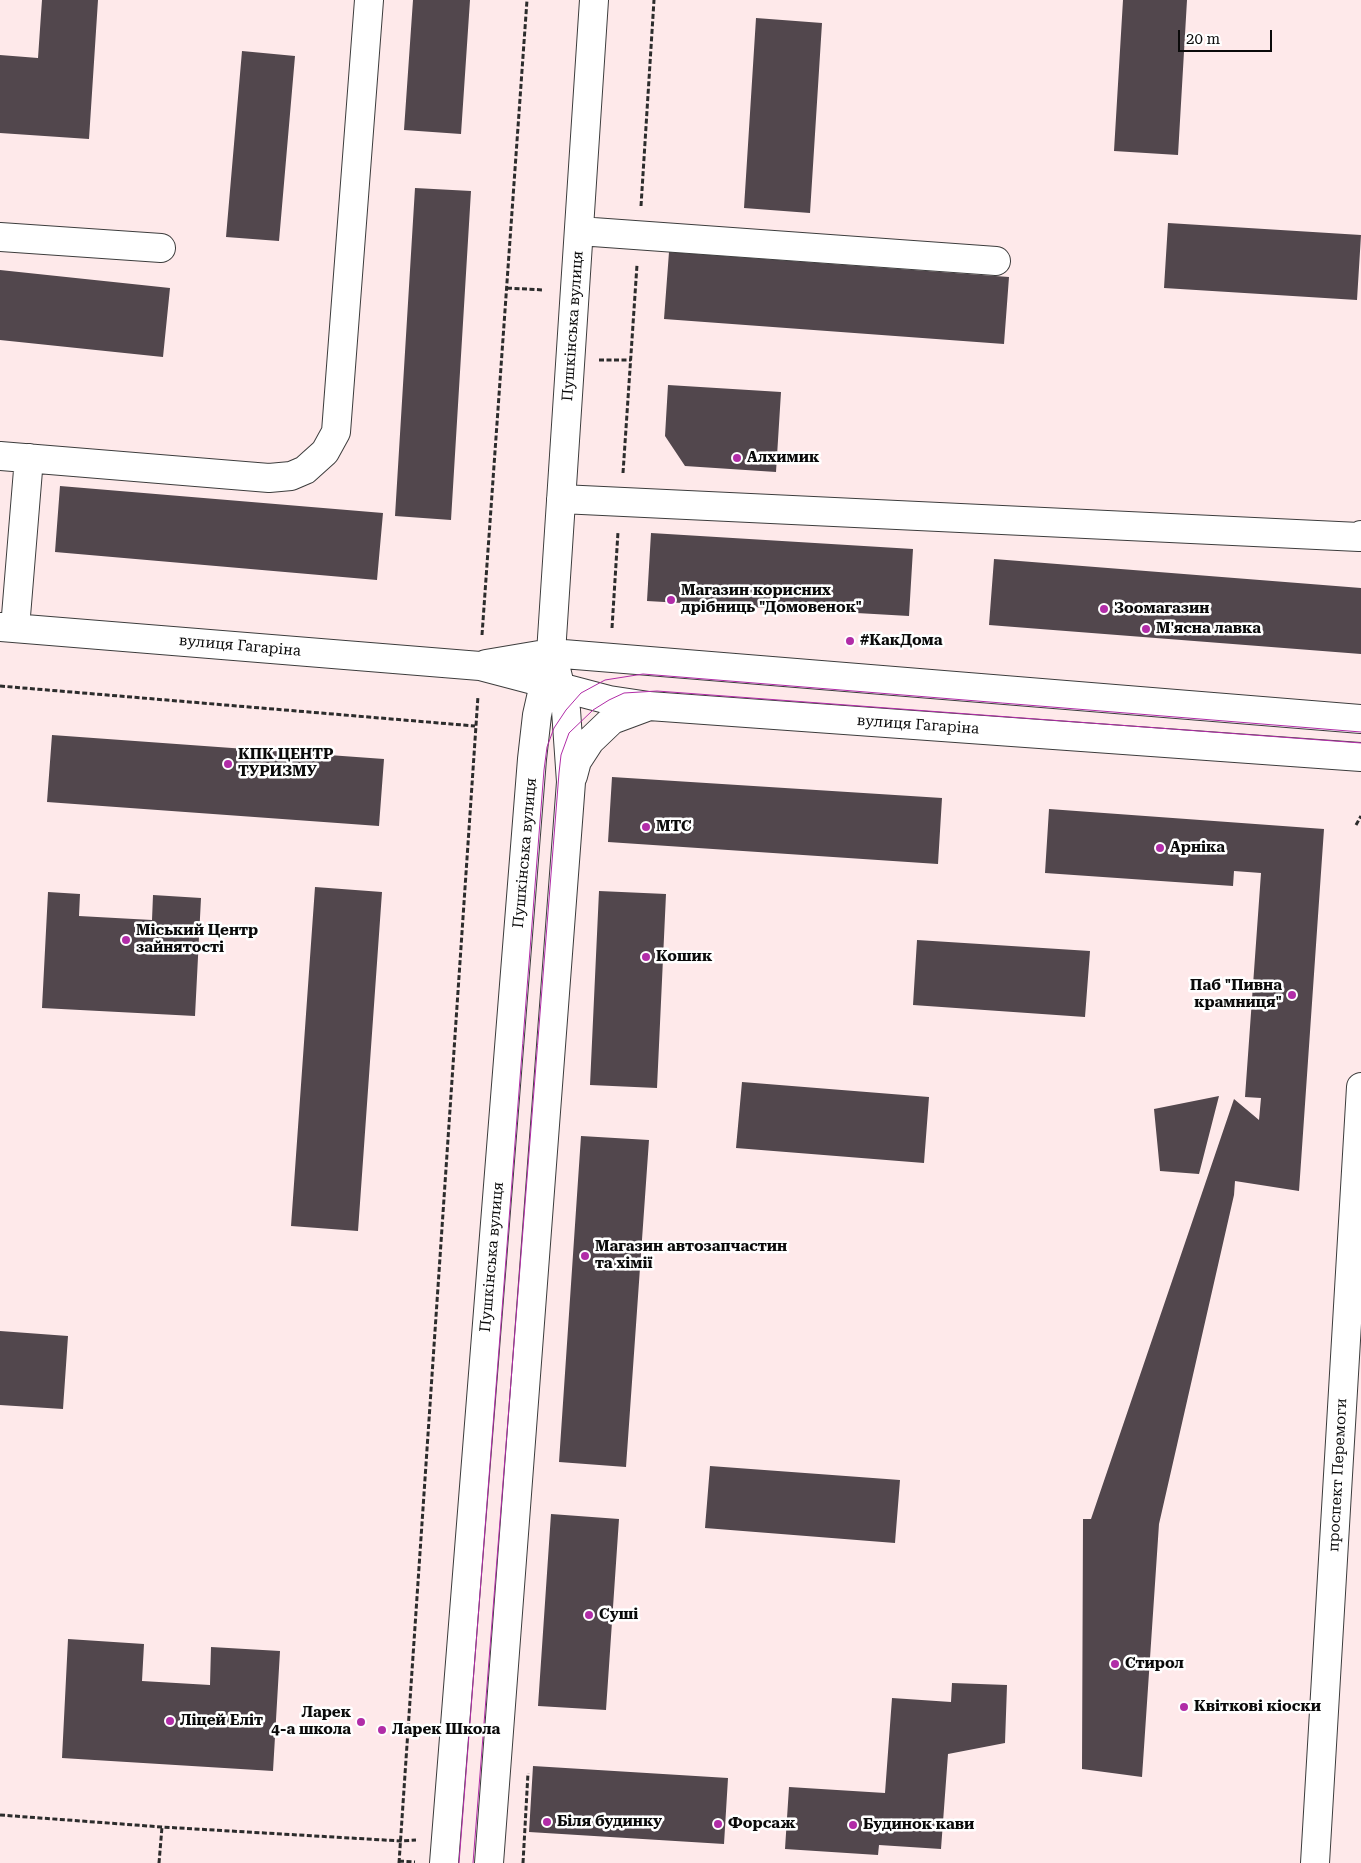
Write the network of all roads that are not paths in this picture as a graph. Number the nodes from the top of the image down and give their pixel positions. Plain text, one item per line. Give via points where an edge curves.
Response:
1 (369, 0) edge
2 (594, 0) edge
3 (579, 231) junction
4 (0, 236) edge
5 (161, 248) dead end
6 (996, 261) dead end
7 (0, 456) edge
8 (29, 458) junction
9 (561, 499) junction
10 (1361, 535) edge
11 (8, 627) edge
12 (552, 653) junction
13 (480, 666) junction
14 (552, 686) junction
15 (649, 706) junction
16 (1361, 719) edge
17 (1361, 757) edge
18 (571, 782) junction
19 (1361, 1087) edge
20 (444, 1863) edge
21 (489, 1863) edge
22 (1315, 1863) edge

1 - 8 street via 336,432 324,452 305,470 291,476 270,478
2 - 3 street, Пушкінська вулиця
3 - 6 street
3 - 9 street, Пушкінська вулиця
4 - 5 street
7 - 8 street
8 - 11 street
9 - 10 street
9 - 12 street, Пушкінська вулиця
11 - 13 street, вулиця Гагаріна
12 - 13 street, вулиця Гагаріна
12 - 14 street, Пушкінська вулиця
12 - 16 street, вулиця Гагаріна
13 - 14 street, вулиця Гагаріна
14 - 15 street, вулиця Гагаріна
14 - 18 street, Пушкінська вулиця via 566,710
14 - 20 street, Пушкінська вулиця via 537,715 532,759
15 - 17 street, вулиця Гагаріна
15 - 18 street via 612,720 590,741 577,761
18 - 21 street, Пушкінська вулиця
19 - 22 street, проспект Перемоги

